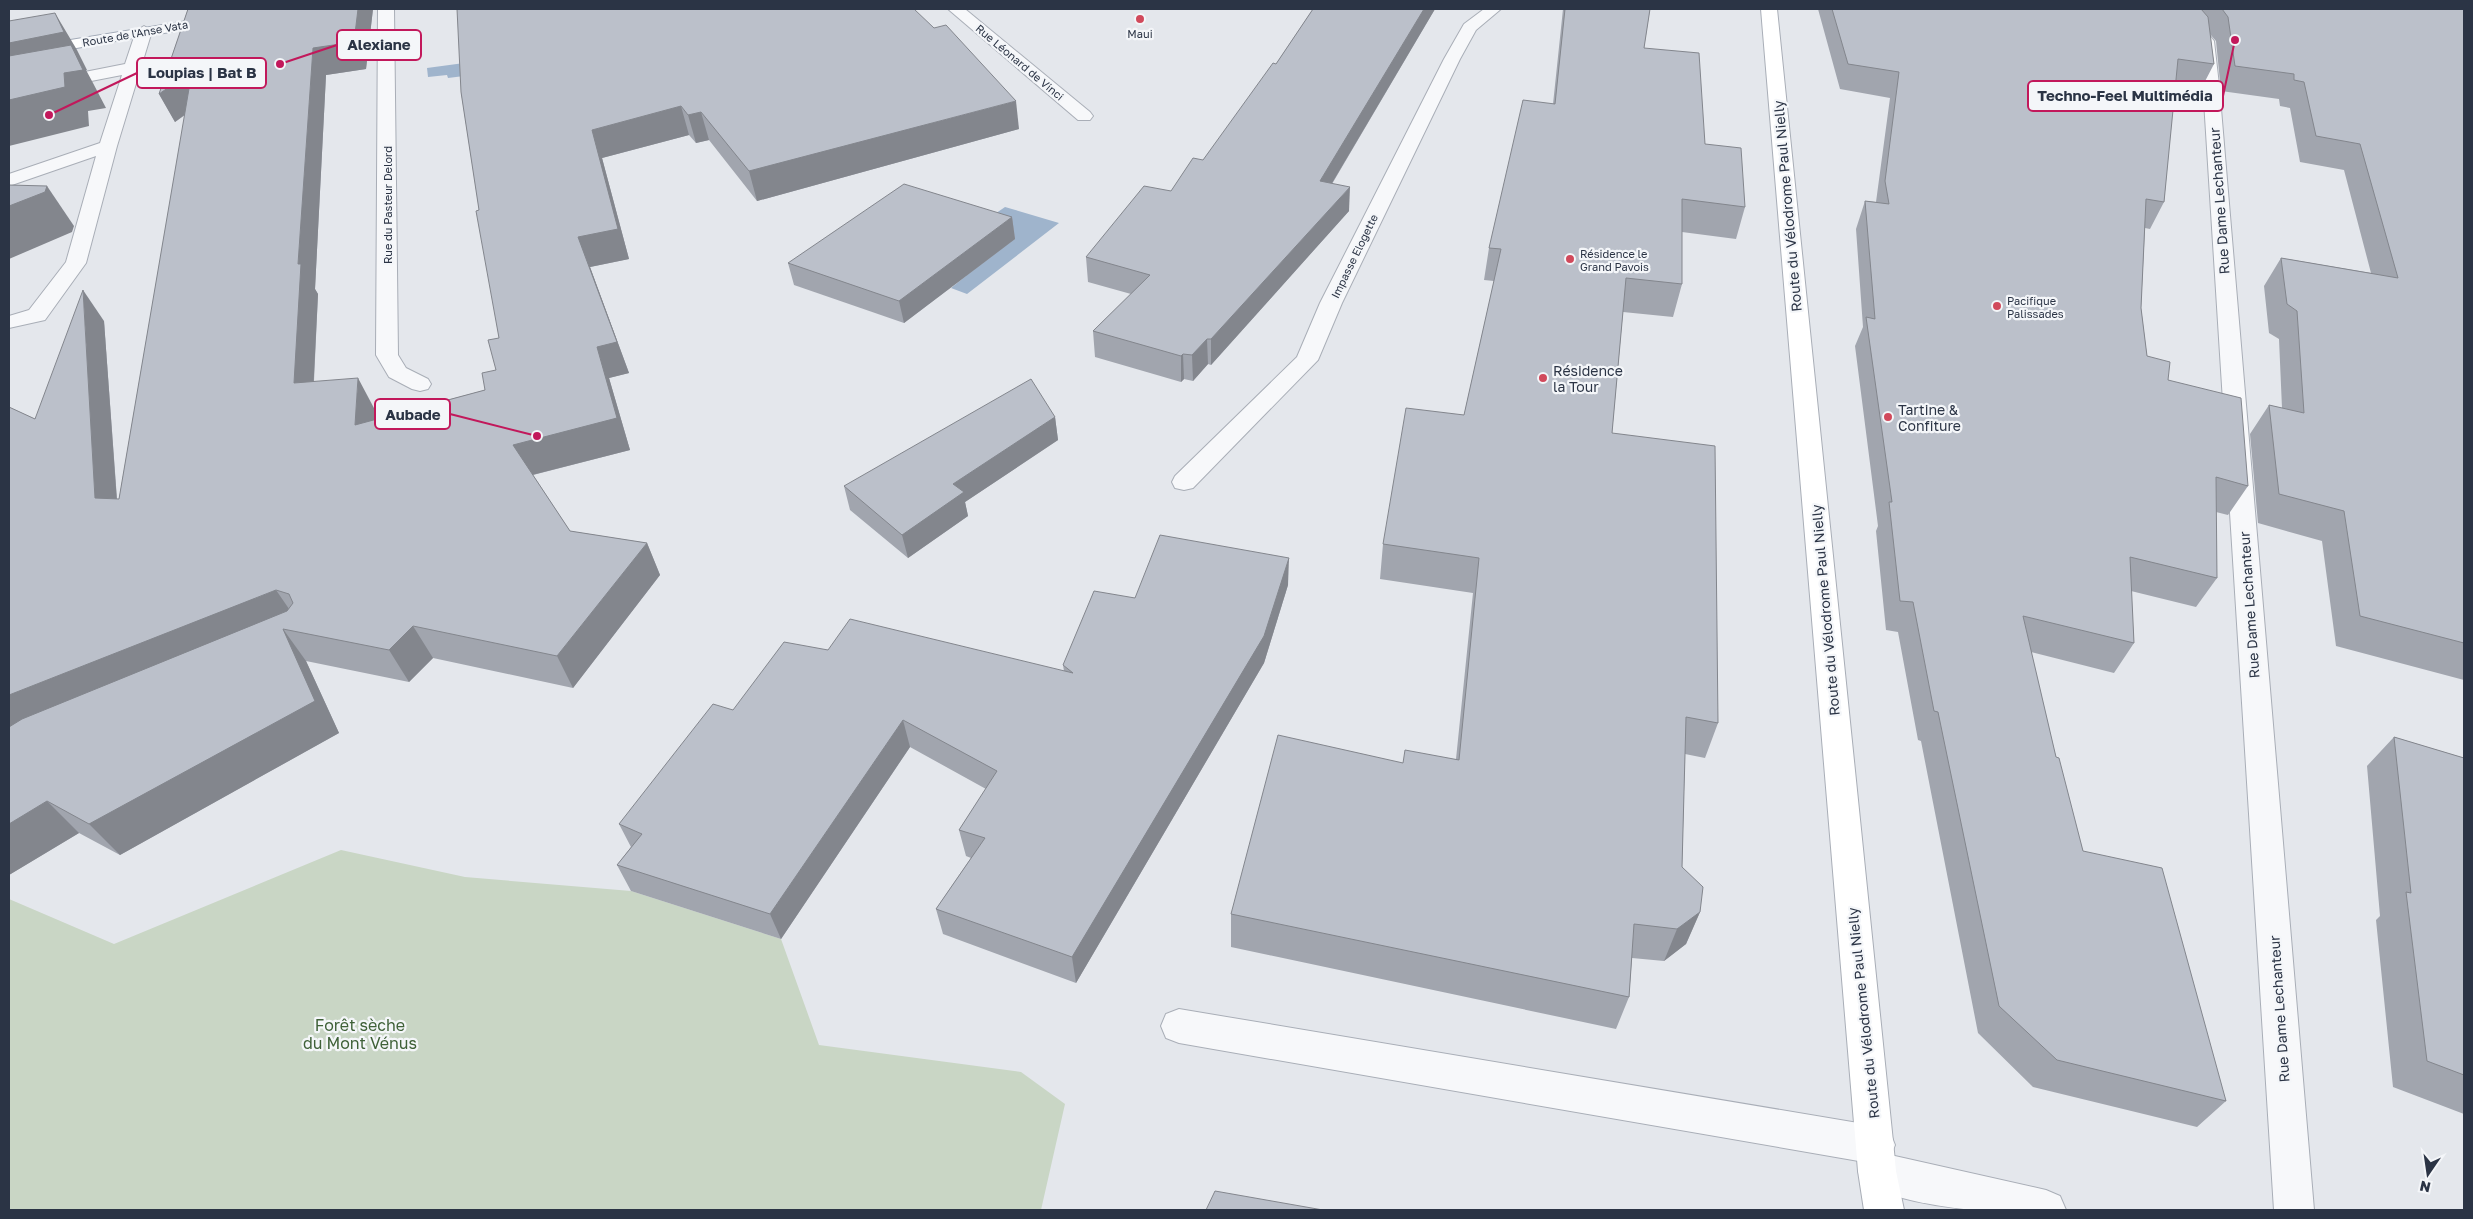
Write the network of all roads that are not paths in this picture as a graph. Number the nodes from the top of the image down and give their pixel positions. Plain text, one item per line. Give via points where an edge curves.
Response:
1 (290, 9) edge
2 (386, 9) edge
3 (956, 9) edge
4 (1494, 9) edge
5 (1768, 9) edge
6 (2181, 9) edge
7 (208, 15) edge
8 (144, 31) junction
9 (9, 55) edge
10 (132, 68) junction
11 (9, 92) edge
12 (1084, 116) dead end
13 (108, 146) junction
14 (9, 180) edge
15 (9, 322) edge
16 (420, 384) dead end
17 (1184, 482) dead end
18 (1180, 1026) dead end
19 (1877, 1158) junction
20 (1884, 1210) edge
21 (2046, 1210) edge
22 (2294, 1210) edge

1 - 7 street, Route de l'Anse Vata
2 - 16 street, Rue du Pasteur Delord via 387,355 398,372
3 - 12 street, Rue Léonard de Vinci
4 - 17 street, Impasse Elogette via 1470,27 1452,59 1335,295 1307,360
5 - 19 street, Route du Vélodrome Paul Nielly
6 - 22 street, Rue Dame Lechanteur via 2206,41 2211,85
7 - 8 street, Route de l'Anse Vata
8 - 9 street, Route de l'Anse Vata
8 - 10 street
10 - 11 street
10 - 13 street
13 - 14 street
13 - 15 street via 76,263 37,315
18 - 19 street
19 - 20 street, Route du Vélodrome Paul Nielly
19 - 21 street

